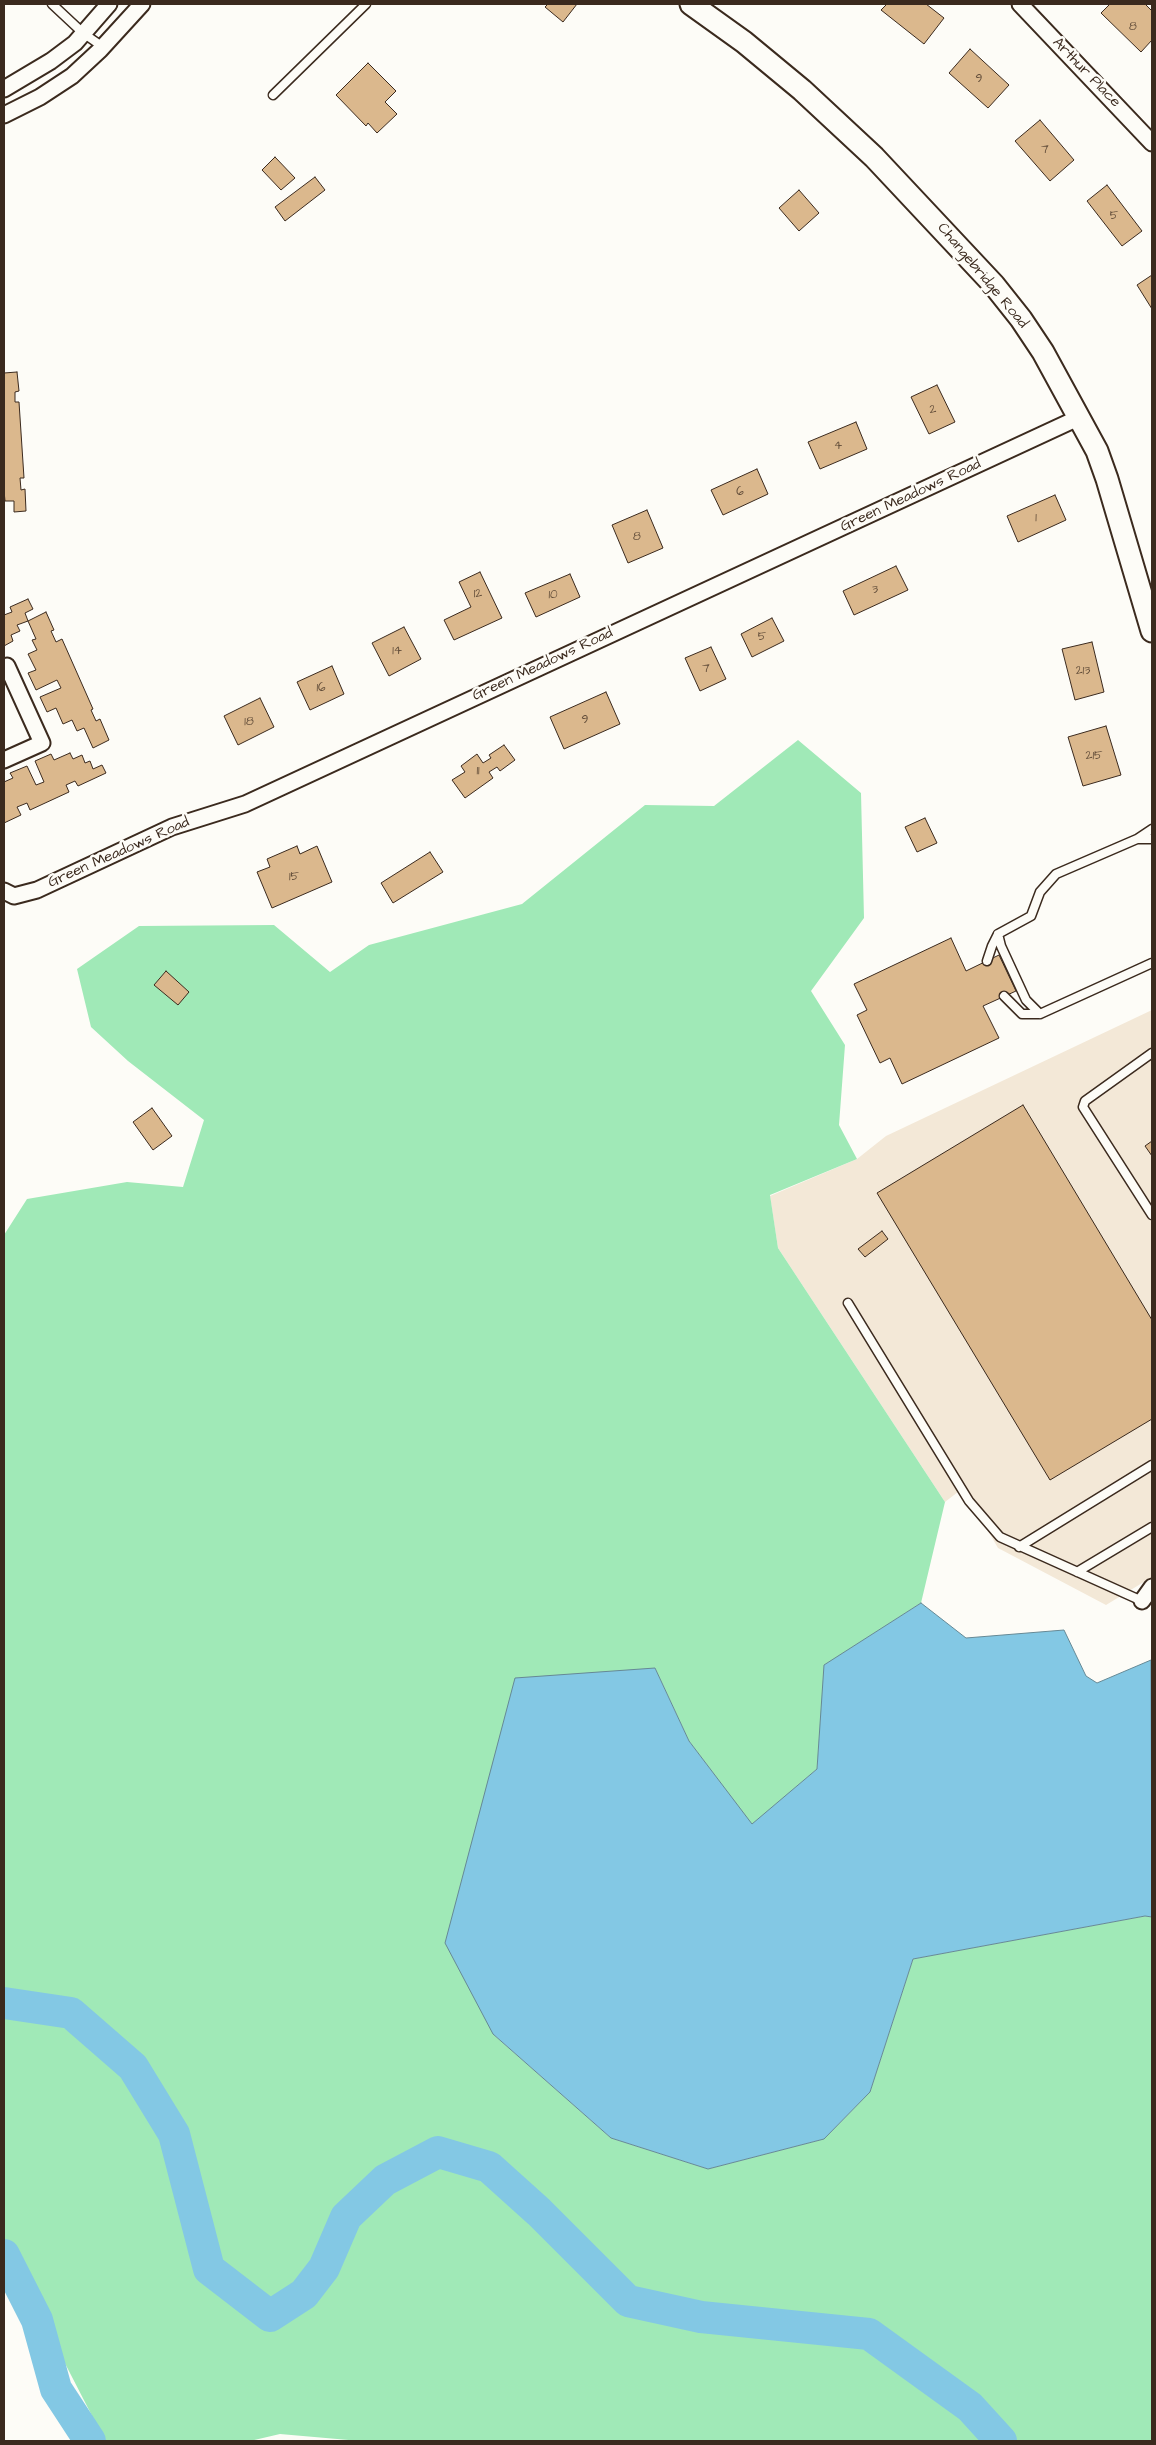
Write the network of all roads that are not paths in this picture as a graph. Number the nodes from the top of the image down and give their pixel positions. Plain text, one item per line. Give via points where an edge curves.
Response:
1 (52, 4) edge
2 (109, 4) edge
3 (142, 4) edge
4 (366, 4) edge
5 (691, 4) edge
6 (1020, 4) edge
7 (83, 33) junction
8 (103, 47) junction
9 (4, 89) edge
10 (273, 96) dead end
11 (4, 115) edge
12 (1152, 143) edge
13 (1078, 418) junction
14 (1151, 626) edge
15 (4, 667) edge
16 (4, 760) edge
17 (1152, 829) edge
18 (1152, 839) edge
19 (1137, 840) junction
20 (4, 891) edge
21 (998, 934) junction
22 (988, 960) dead end
23 (1152, 963) edge
24 (1004, 996) dead end
25 (1040, 1014) junction
26 (1152, 1053) edge
27 (1152, 1215) edge
28 (848, 1304) dead end
29 (1152, 1466) edge
30 (1152, 1527) edge
31 (1019, 1547) junction
32 (1077, 1572) junction
33 (1152, 1587) edge
34 (1142, 1601) joint

1 - 7 lane
2 - 7 street
3 - 8 street
4 - 10 lane
5 - 13 main road, Changebridge Road via 802,90 918,202 1021,318
6 - 12 street, Arthur Place
7 - 8 lane
7 - 9 street via 51,61
8 - 11 street via 72,76
13 - 14 main road, Changebridge Road via 1097,452 1107,479
13 - 20 street, Green Meadows Road via 245,804 172,827 37,890 14,896
15 - 16 street via 7,666 42,743
17 - 19 lane
18 - 19 lane
19 - 21 lane via 1056,874 1040,892 1031,916
21 - 22 lane
21 - 25 lane via 1000,946 1026,1000
23 - 25 lane
24 - 25 lane via 1022,1014
26 - 27 lane via 1085,1100 1083,1107
28 - 31 lane via 969,1501 1000,1536
29 - 31 lane
30 - 32 lane
31 - 32 lane
32 - 34 lane
33 - 34 street

